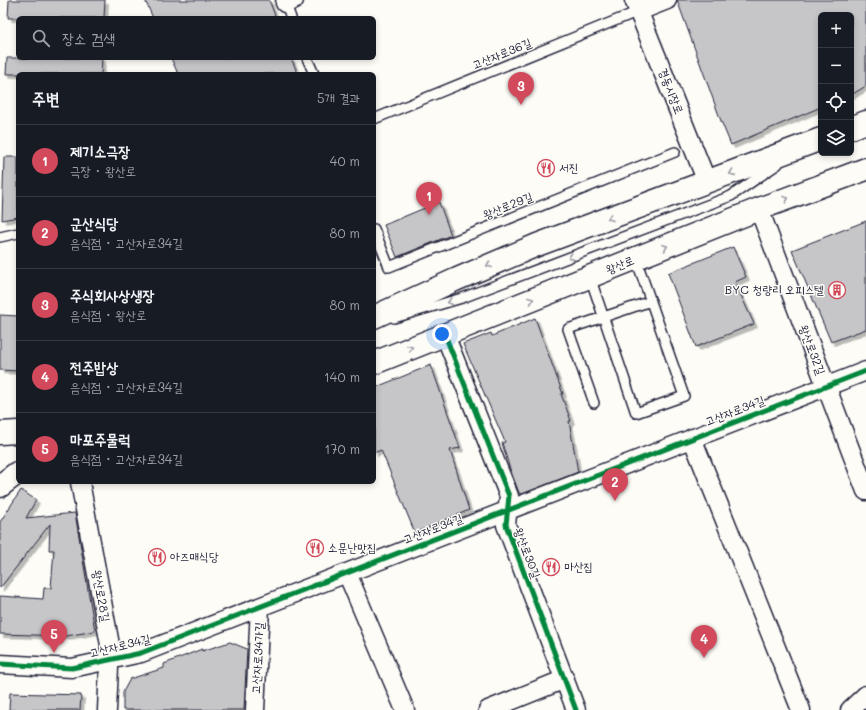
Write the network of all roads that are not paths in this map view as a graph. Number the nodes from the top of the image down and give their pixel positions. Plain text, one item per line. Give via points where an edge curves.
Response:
1 (667, 0) edge
2 (637, 6) edge
3 (308, 60) edge
4 (313, 72) edge
5 (376, 118) edge
6 (866, 122) edge
7 (854, 127) edge
8 (814, 142) edge
9 (674, 152) dead end
10 (866, 169) edge
11 (707, 182) junction
12 (759, 209) junction
13 (16, 233) edge
14 (376, 234) edge
15 (0, 237) edge
16 (636, 258) junction
17 (590, 277) junction
18 (651, 301) junction
19 (376, 317) edge
20 (604, 317) junction
21 (376, 323) edge
22 (445, 335) junction
23 (376, 362) edge
24 (866, 370) edge
25 (826, 386) junction
26 (594, 402) dead end
27 (16, 432) edge
28 (0, 433) edge
29 (692, 438) junction
30 (12, 473) edge
31 (80, 484) edge
32 (0, 486) edge
33 (866, 491) edge
34 (509, 510) junction
35 (347, 573) junction
36 (260, 607) junction
37 (111, 660) junction
38 (0, 664) edge
39 (565, 679) junction
40 (866, 696) edge
41 (498, 708) edge
42 (107, 710) edge
43 (255, 710) edge
44 (405, 710) edge
45 (576, 710) edge
46 (800, 710) edge
47 (850, 710) edge

1 - 2 street
2 - 5 lane, 고산자로36길
2 - 11 street, 경동시장로
3 - 4 lane
6 - 7 main road
8 -> 11 main road
8 -> 21 lane via 731,196 462,298
9 - 14 lane, 왕산로29길 via 389,267
12 -> 10 main road, 왕산로
11 -> 19 main road via 537,246 455,280
16 -> 12 main road, 왕산로
12 - 25 street, 왕산로32길
13 - 15 lane
16 - 17 main road, 왕산로
16 - 18 lane
17 - 20 lane
22 -> 17 main road, 왕산로
18 - 20 lane
18 - 20 lane via 684,396 636,413
20 - 26 lane via 568,329
23 -> 22 main road, 왕산로
22 - 34 street, 왕산로30길 via 509,496
24 - 25 street, 고산자로34길
25 - 29 street, 고산자로34길
25 - 33 street, 왕산로32길
27 - 28 main road
29 - 34 street, 고산자로34길
29 - 46 street
30 - 32 main road
31 - 37 street, 왕산로28길
34 - 35 street, 고산자로34길
34 - 39 street, 왕산로30길 via 506,525
35 - 36 street, 고산자로34길
35 - 44 street
36 - 37 street, 고산자로34길 via 141,654
36 - 43 street, 고산자로34가길
37 - 38 street, 고산자로34길 via 72,668
37 - 42 street, 왕산로28길
39 - 41 street
39 - 45 street, 왕산로30길
40 - 47 street

